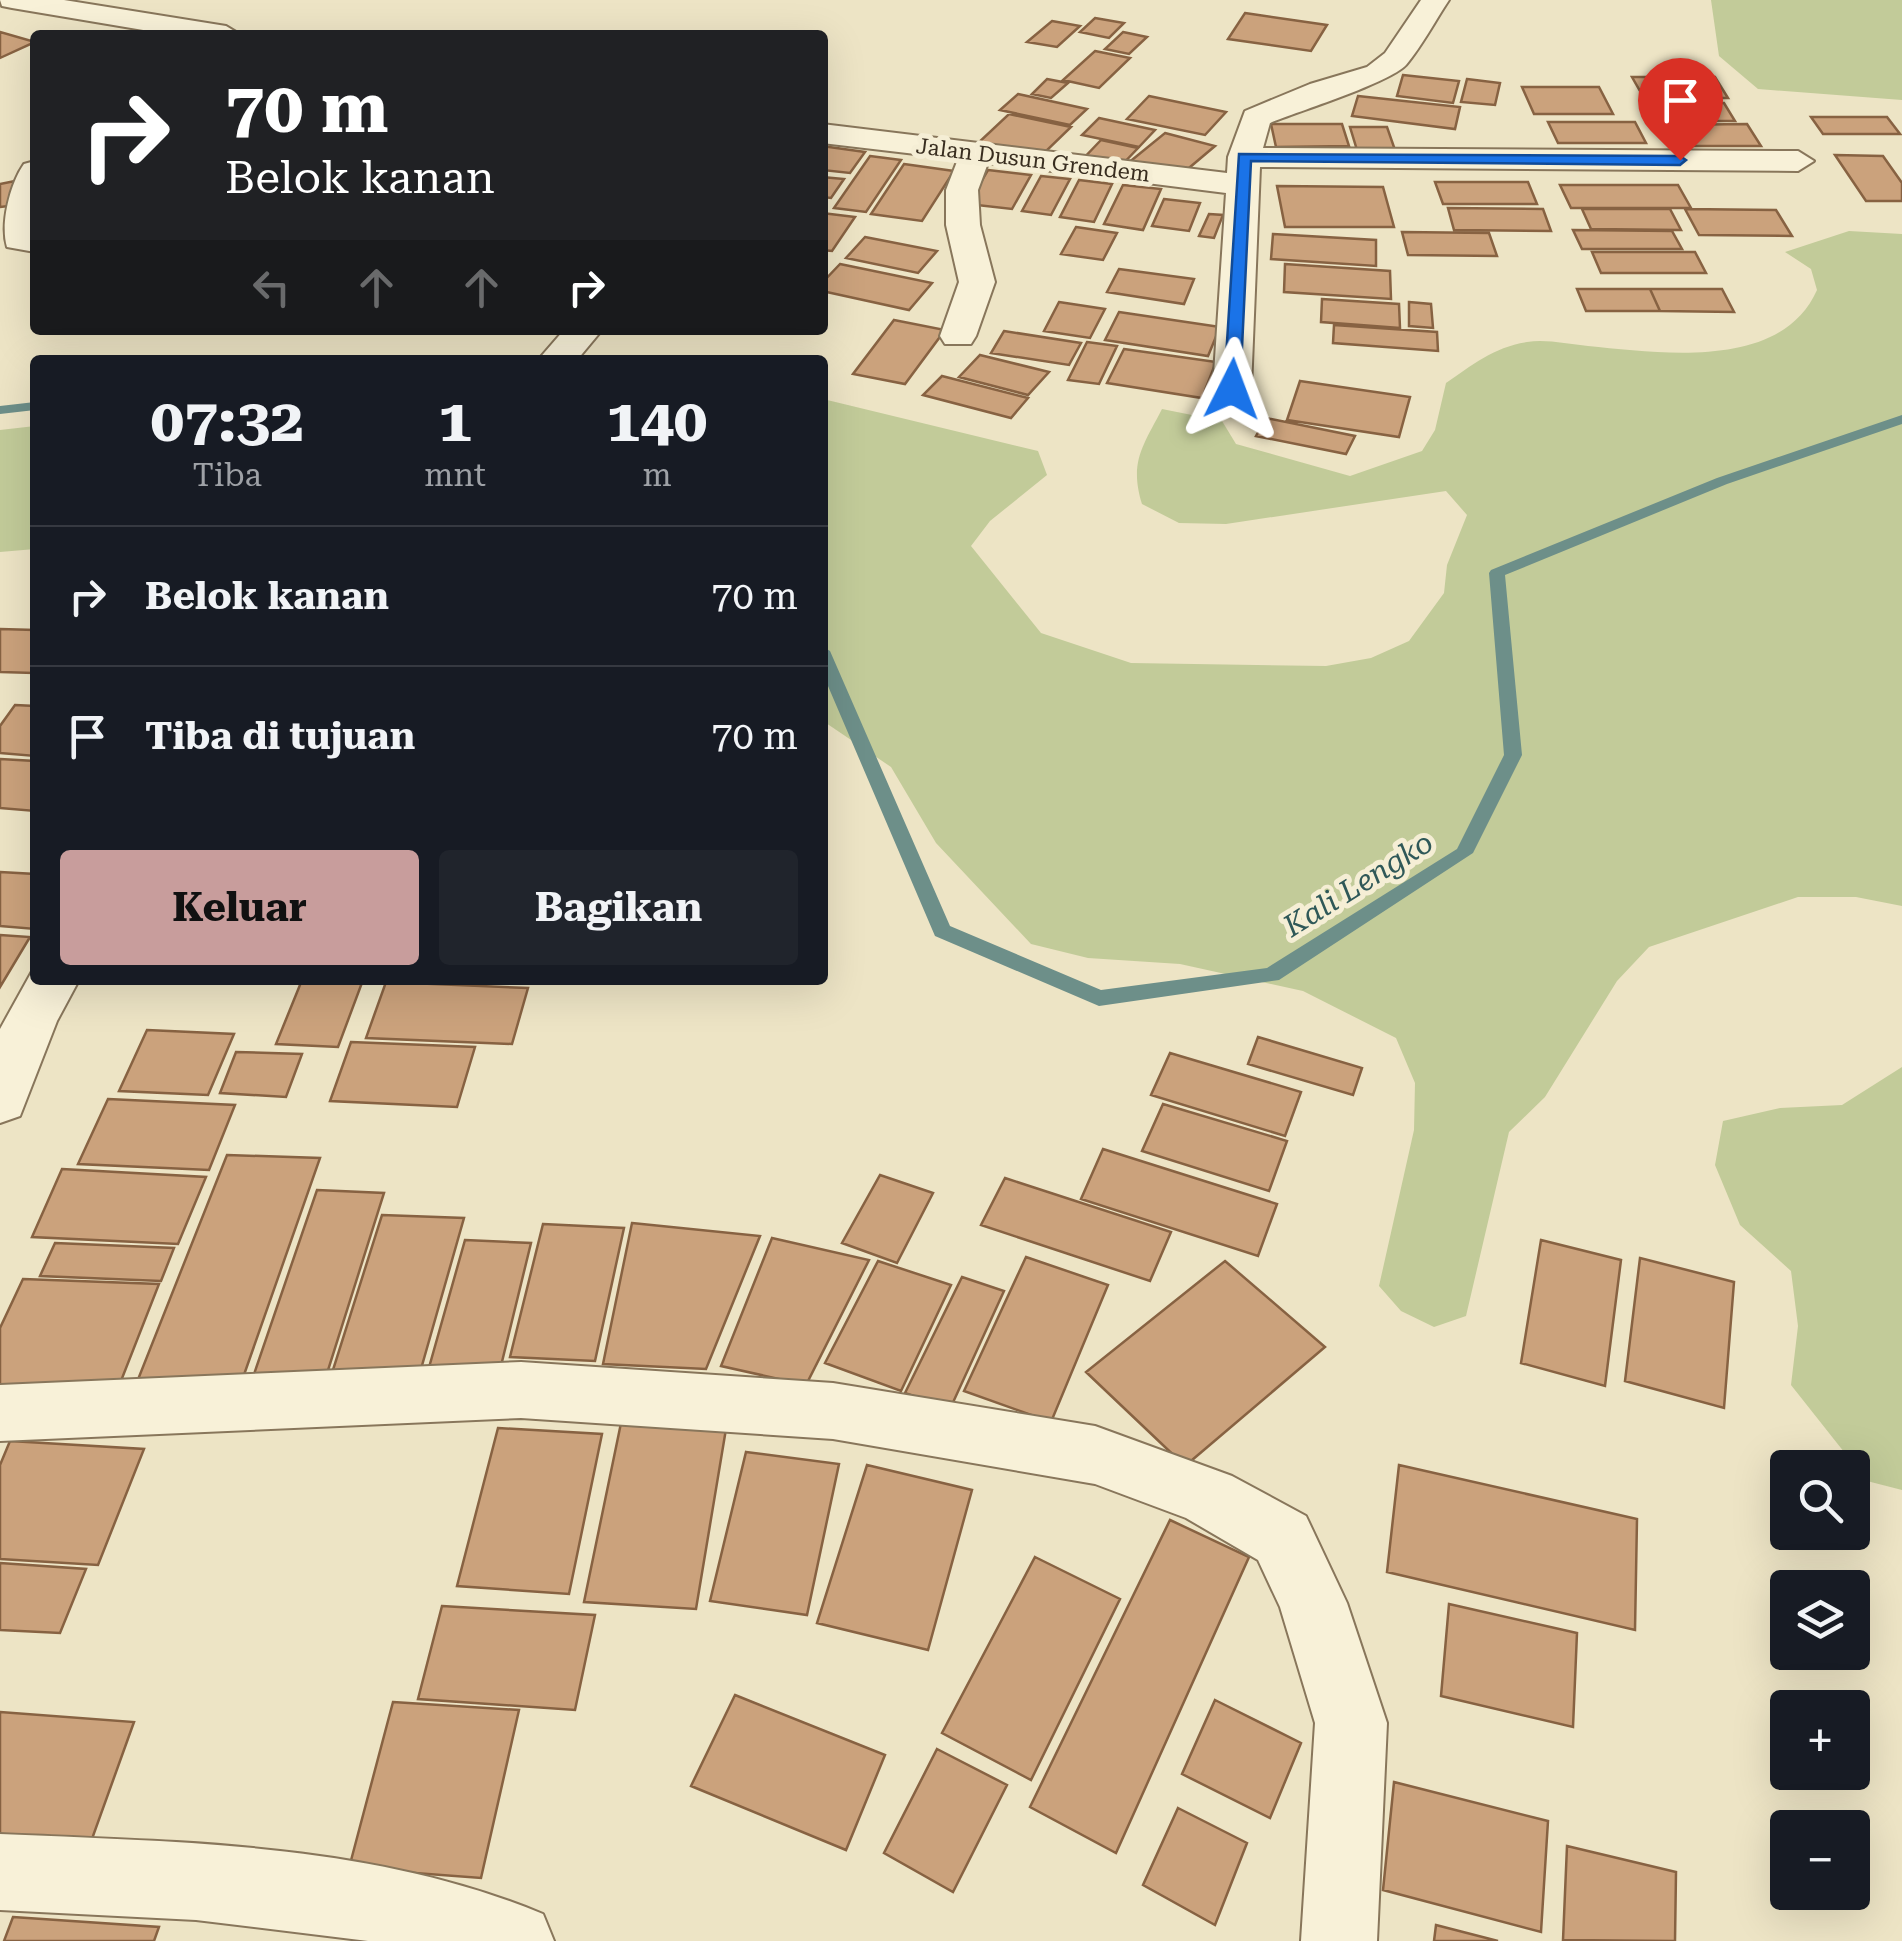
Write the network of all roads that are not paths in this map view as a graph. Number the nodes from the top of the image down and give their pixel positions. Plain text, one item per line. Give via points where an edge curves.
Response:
1 (12, 0) edge
2 (1434, 0) edge
3 (195, 30) edge
4 (828, 135) edge
5 (976, 152) junction
6 (1798, 162) dead end
7 (1244, 171) junction
8 (30, 178) edge
9 (30, 241) edge
10 (580, 335) edge
11 (958, 336) dead end
12 (562, 355) edge
13 (1232, 389) dead end
14 (49, 985) edge
15 (0, 1101) edge
16 (0, 1413) edge
17 (0, 1872) edge
18 (516, 1941) edge
19 (1338, 1941) edge

1 - 3 street
2 - 7 street via 1378,73 1256,118
4 - 5 street, Jalan Dusun Grendem
5 - 7 street, Jalan Dusun Grendem
5 - 11 street via 962,190 977,282
6 - 7 street, Jalan Dusun Grendem
7 - 13 street
8 - 9 street via 23,189 20,240
10 - 12 street
14 - 15 street
16 - 19 street via 520,1390 833,1411 1094,1456 1209,1497 1282,1538 1313,1603 1352,1723
17 - 18 street via 288,1888

